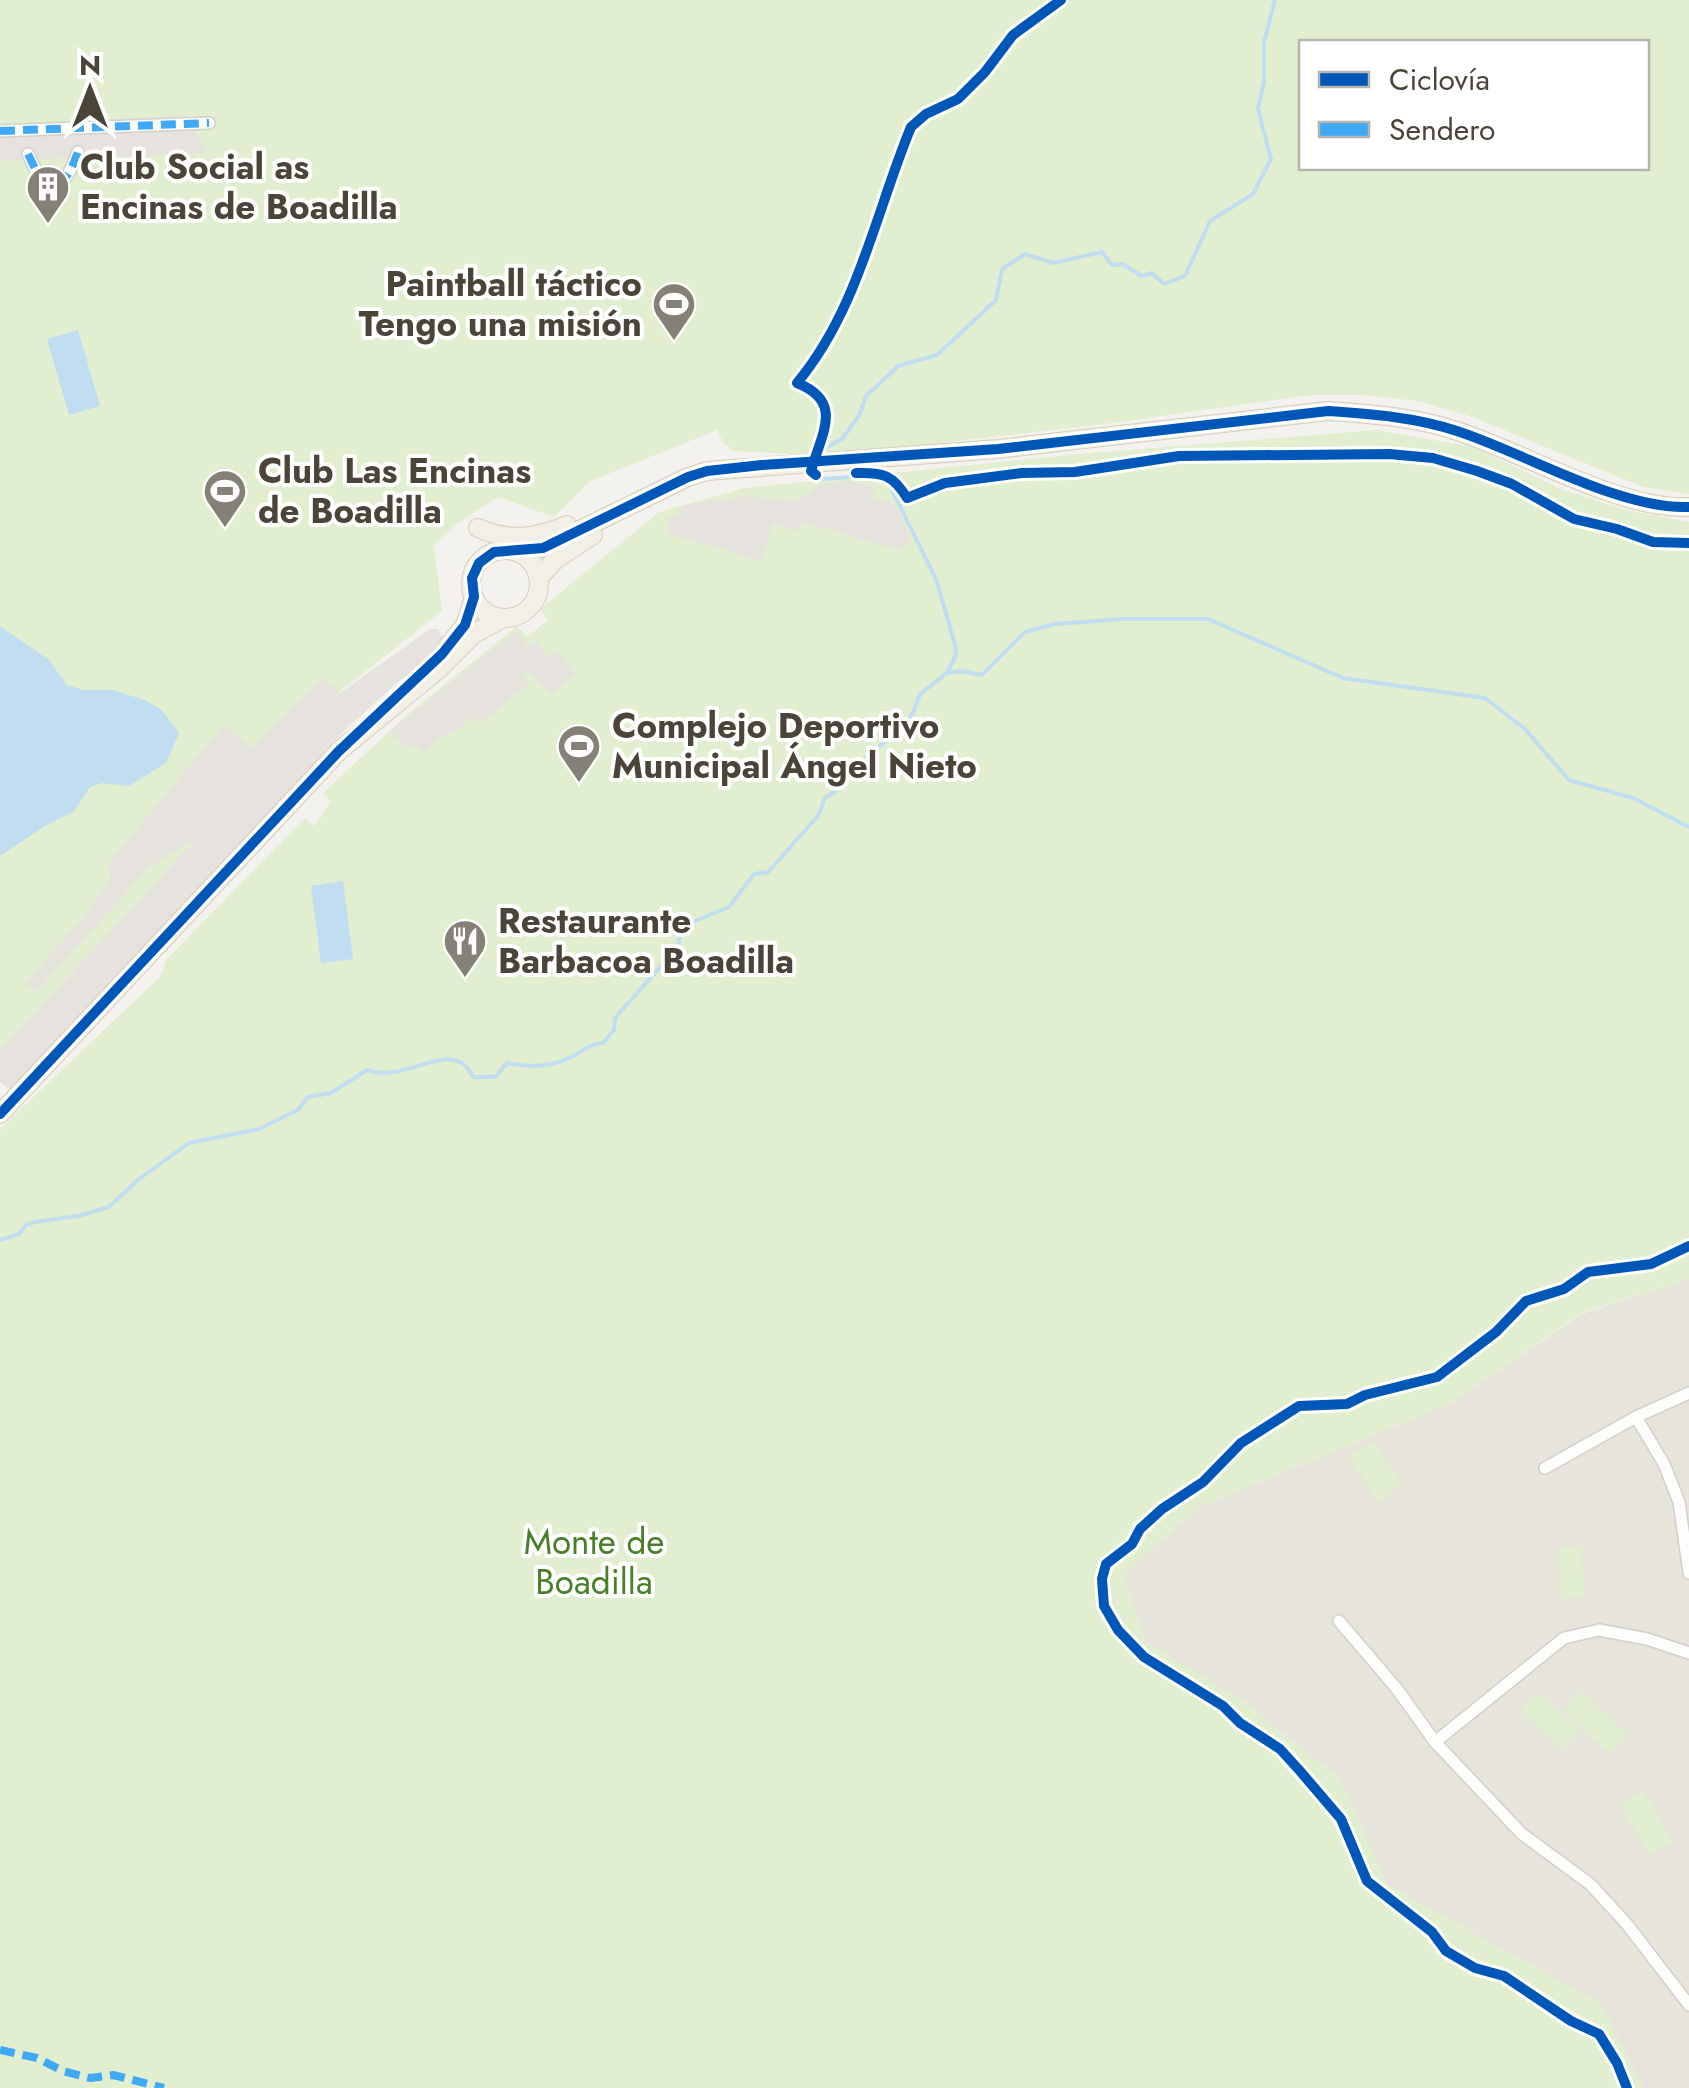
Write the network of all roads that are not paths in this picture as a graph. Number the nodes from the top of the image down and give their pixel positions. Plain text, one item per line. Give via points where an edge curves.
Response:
1 (209, 123) dead end
2 (0, 131) edge
3 (78, 152) dead end
4 (28, 154) dead end
5 (732, 469) junction
6 (688, 477) junction
7 (1689, 508) edge
8 (478, 528) dead end
9 (508, 550) junction
10 (539, 578) junction
11 (474, 597) junction
12 (503, 618) junction
13 (388, 707) junction
14 (0, 1114) edge
15 (1689, 1393) edge
16 (1636, 1417) junction
17 (1546, 1468) dead end
18 (1689, 1573) edge
19 (1339, 1621) dead end
20 (1689, 1653) edge
21 (1436, 1742) junction
22 (1689, 2004) edge

1 - 2 street
3 - 4 street via 58,184 41,181
5 - 6 main road
5 - 7 main road via 998,449 1328,411 1456,430 1639,502
5 - 10 main road via 604,528
6 - 8 main road via 533,537
6 - 9 main road via 543,548
9 - 10 main road via 524,556
9 - 11 main road via 480,562 472,578
10 - 12 main road via 532,605
11 - 12 main road via 486,612
11 - 13 main road via 465,624 442,654
12 - 13 main road via 474,634
13 - 14 main road via 339,751
15 - 16 street
16 - 17 street
16 - 18 street via 1679,1502
19 - 21 street
20 - 21 street via 1599,1630 1564,1638
21 - 22 street via 1522,1834 1590,1884

